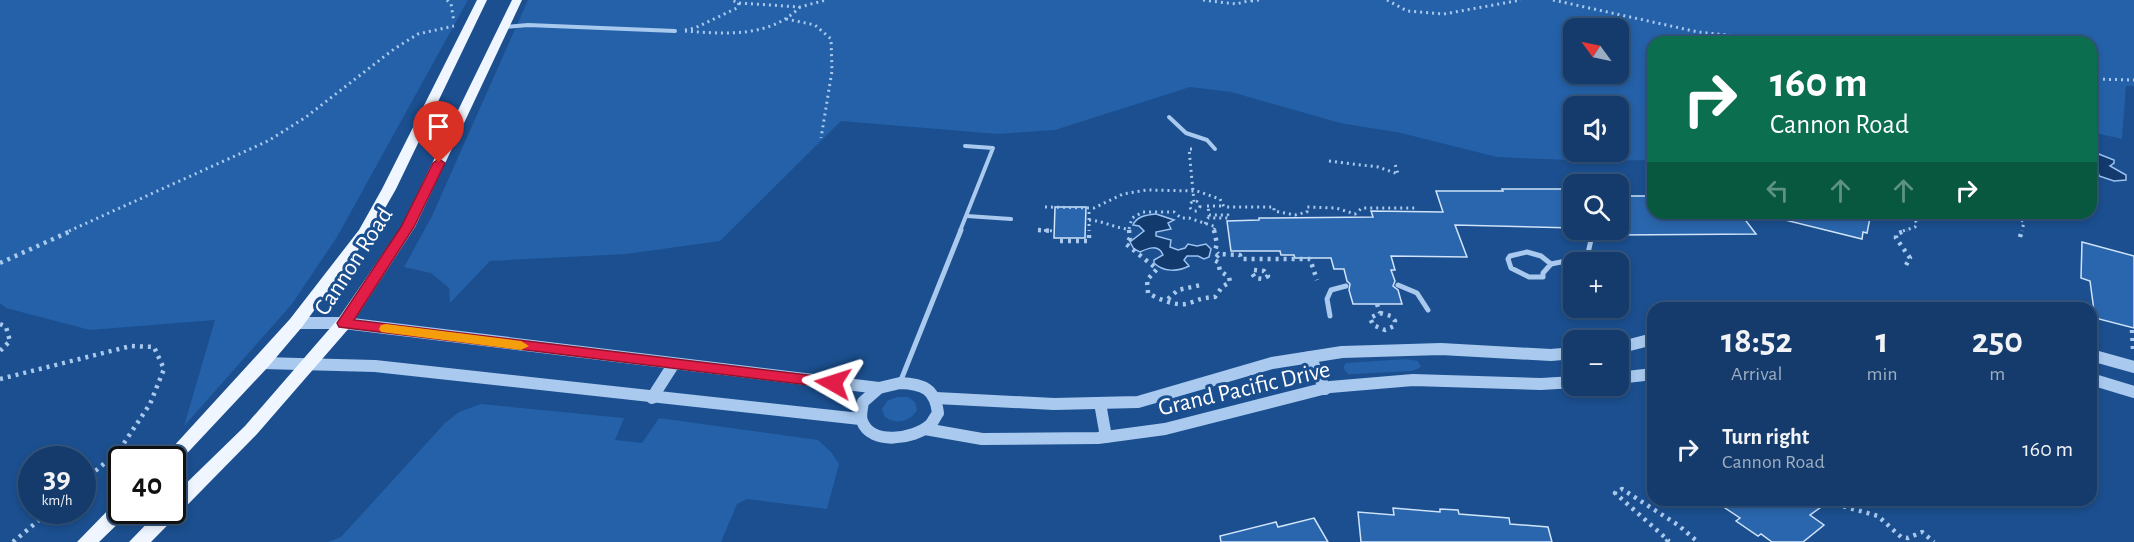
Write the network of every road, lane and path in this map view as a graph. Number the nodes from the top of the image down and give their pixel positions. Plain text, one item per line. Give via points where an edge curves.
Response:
1 (447, 0) edge
2 (482, 0) edge
3 (517, 0) edge
4 (732, 0) edge
5 (826, 0) edge
6 (1203, 0) edge
7 (1260, 0) edge
8 (1386, 0) edge
9 (1521, 0) edge
10 (1553, 0) edge
11 (1251, 1) edge
12 (739, 3) junction
13 (800, 7) junction
14 (786, 20) junction
15 (470, 23) junction
16 (454, 26) junction
17 (504, 27) junction
18 (675, 31) junction
19 (1737, 36) edge
20 (2097, 79) edge
21 (2134, 80) edge
22 (1169, 117) dead end
23 (821, 138) dead end
24 (965, 146) dead end
25 (1199, 149) dead end
26 (1215, 149) dead end
27 (1329, 161) dead end
28 (1395, 164) dead end
29 (1193, 191) junction
30 (1194, 202) junction
31 (1202, 206) junction
32 (1208, 206) junction
33 (1224, 206) junction
34 (1045, 207) dead end
35 (1416, 208) dead end
36 (1193, 210) junction
37 (1089, 212) dead end
38 (967, 216) junction
39 (1189, 218) junction
40 (1011, 219) dead end
41 (1914, 219) edge
42 (2020, 219) edge
43 (1089, 220) junction
44 (1205, 224) junction
45 (1038, 230) dead end
46 (1129, 230) junction
47 (1054, 231) dead end
48 (2020, 237) dead end
49 (1592, 240) edge
50 (1060, 241) dead end
51 (1219, 254) junction
52 (1258, 259) junction
53 (0, 263) edge
54 (1551, 264) junction
55 (1906, 265) dead end
56 (1259, 269) dead end
57 (1317, 280) dead end
58 (1201, 285) dead end
59 (1398, 285) dead end
60 (1346, 286) dead end
61 (1168, 299) junction
62 (1377, 304) dead end
63 (1428, 310) dead end
64 (1380, 313) junction
65 (1330, 316) dead end
66 (296, 323) junction
67 (344, 323) junction
68 (0, 324) edge
69 (2132, 330) dead end
70 (1647, 341) edge
71 (1629, 345) edge
72 (0, 351) edge
73 (1563, 353) edge
74 (1310, 357) junction
75 (2097, 357) edge
76 (2134, 361) edge
77 (262, 363) junction
78 (310, 364) junction
79 (673, 364) junction
80 (2134, 367) edge
81 (1647, 375) edge
82 (1629, 377) edge
83 (0, 379) edge
84 (2097, 381) edge
85 (900, 383) junction
86 (1563, 383) edge
87 (879, 388) junction
88 (1325, 388) junction
89 (2134, 392) edge
90 (652, 398) junction
91 (936, 398) junction
92 (1100, 403) junction
93 (860, 419) junction
94 (925, 429) junction
95 (1106, 437) junction
96 (183, 446) edge
97 (96, 470) edge
98 (186, 495) edge
99 (1647, 505) edge
100 (1648, 506) edge
101 (1839, 506) edge
102 (108, 522) edge
103 (34, 524) edge
104 (157, 524) edge
105 (13, 542) edge
106 (87, 542) edge
107 (140, 542) edge
108 (1666, 542) edge
109 (1698, 542) edge
110 (1934, 542) edge

1 - 16 path
2 - 15 main road, Cannon Road
3 - 17 main road, Cannon Road
4 - 12 path
5 - 13 path
6 - 11 path via 1220,4
7 - 11 path
8 - 9 path via 1407,11 1444,14
10 - 19 path via 1698,32
12 - 13 path
12 - 18 path via 737,8 712,21
13 - 14 path
14 - 18 path via 749,31
14 - 23 path via 815,25 831,39 832,71
15 - 16 path
15 - 66 main road, Cannon Road via 365,231
16 - 53 path via 418,34 268,141
17 - 18 lane
17 - 67 main road, Cannon Road via 408,227
20 - 21 path
22 - 26 lane via 1186,133 1208,140
24 - 38 lane via 993,148
25 - 29 path via 1189,149
27 - 28 path via 1398,174
29 - 30 path
29 - 33 path via 1214,195
29 - 34 path via 1135,191 1094,208
30 - 31 path
30 - 36 path via 1189,205
31 - 32 path
31 - 36 path
32 - 33 path
32 - 44 path via 1209,214 1229,218 1208,218
33 - 35 path via 1274,207 1274,211 1295,215 1307,212 1307,207 1336,208 1355,214 1362,208
36 - 39 path
37 - 43 path
38 - 40 lane
38 - 85 lane
39 - 44 path
39 - 46 path via 1177,217 1174,212 1143,212 1131,218
41 - 55 path via 1915,227 1896,234 1895,238 1908,253
42 - 48 path via 2024,222
43 - 46 path via 1104,220
43 - 50 path via 1089,241
44 - 51 path via 1216,227 1215,250
45 - 47 path
46 - 61 path via 1129,249 1157,269 1147,280 1148,293
49 - 54 lane via 1587,255
51 - 52 path via 1240,255 1241,260
51 - 61 path via 1214,260 1231,280 1219,295 1181,305
52 - 56 path
52 - 57 path via 1310,259
54 - 54 lane via 1542,256 1527,252 1514,253 1508,259 1515,272 1537,278 1543,277
58 - 61 path via 1172,292
59 - 63 lane via 1423,296
60 - 65 lane via 1331,290 1327,298
62 - 64 path
64 - 64 path via 1370,318 1373,326 1385,330 1394,326 1391,316
66 - 67 street
66 - 77 main road, Cannon Road
67 - 78 main road, Cannon Road
67 - 79 street
68 - 72 path via 6,327 10,341
69 - 76 path
70 - 71 street
73 - 74 street, Grand Pacific Drive via 1441,349 1342,352
74 - 88 street
74 - 92 street, Grand Pacific Drive via 1272,363 1138,402
75 - 80 street
77 - 78 street
77 - 96 main road, Cannon Road
78 - 90 street via 375,366
78 - 98 main road, Cannon Road
79 - 87 street
79 - 90 street
81 - 82 street
83 - 97 path via 131,346 154,347 164,369 150,404 118,452
84 - 89 street
85 - 87 street
85 - 91 street via 922,386
86 - 88 street, Grand Pacific Drive via 1413,380
87 - 93 street via 863,402
88 - 95 street, Grand Pacific Drive via 1165,429
90 - 93 street
91 - 92 street, Grand Pacific Drive
91 - 94 street via 937,414
92 - 95 street
93 - 94 street via 870,431 885,437 906,437
94 - 95 street, Grand Pacific Drive via 982,439
99 - 108 path via 1622,489 1615,493
100 - 109 path
101 - 110 path via 1874,514 1904,539 1922,532
102 - 106 main road
103 - 105 path
104 - 107 main road, Cannon Road

